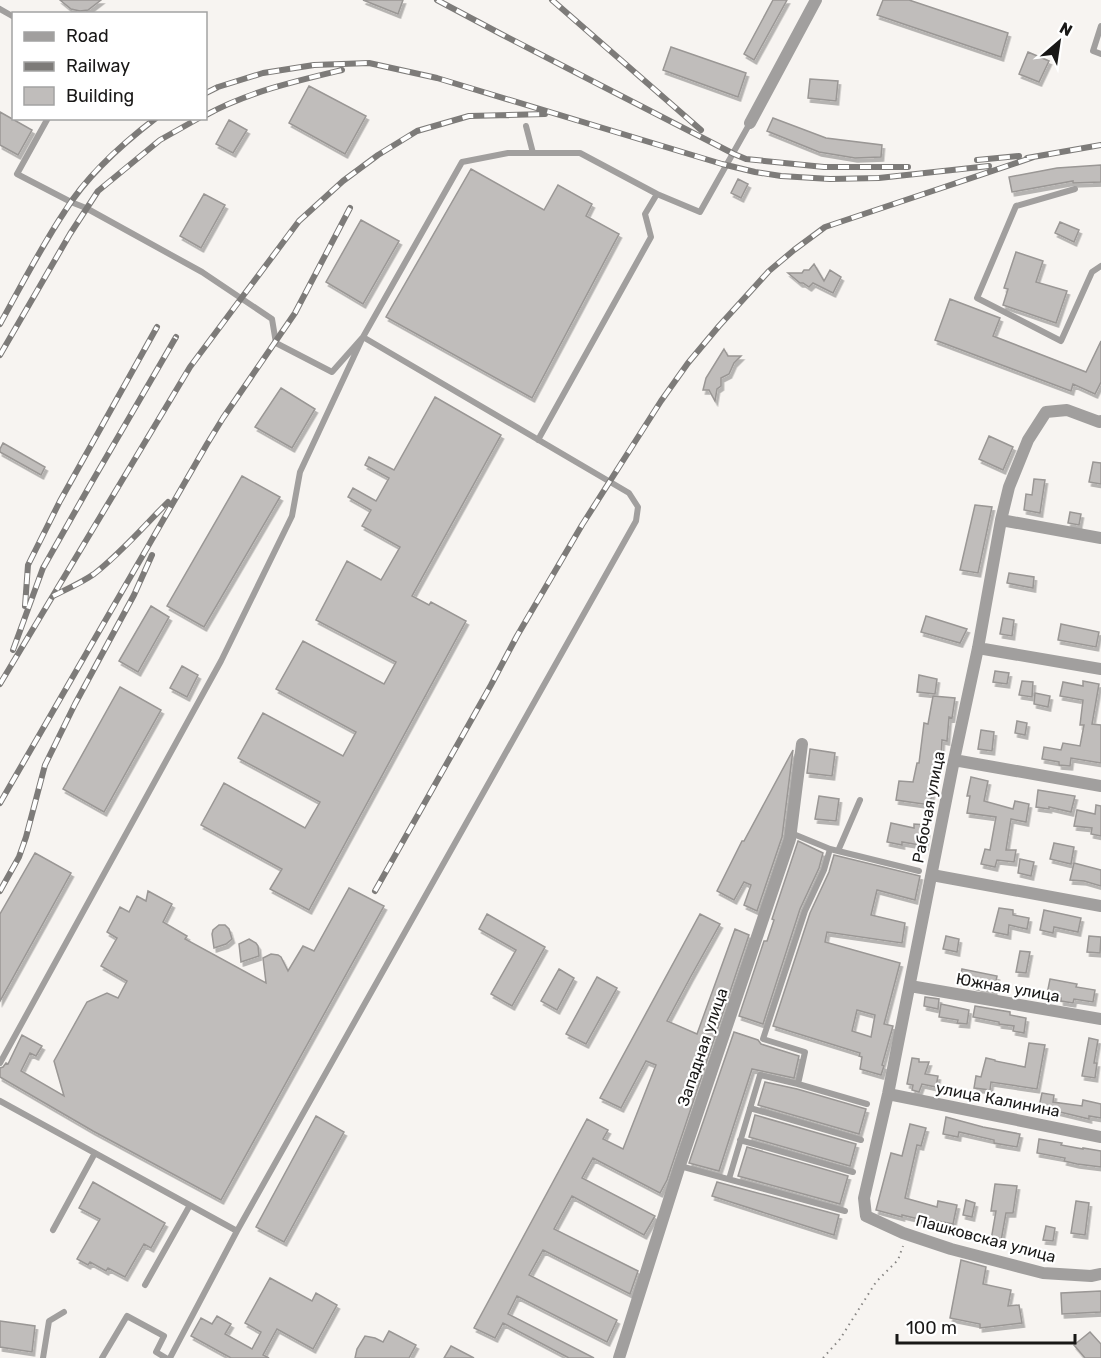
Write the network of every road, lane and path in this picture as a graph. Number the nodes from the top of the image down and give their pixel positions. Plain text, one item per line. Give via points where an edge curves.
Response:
1 (816, 0) edge
2 (1101, 26) edge
3 (1101, 54) edge
4 (47, 120) edge
5 (750, 123) joint
6 (526, 126) dead end
7 (533, 153) junction
8 (1075, 189) dead end
9 (657, 194) junction
10 (1101, 266) edge
11 (363, 337) junction
12 (1101, 421) edge
13 (538, 440) junction
14 (1001, 520) junction
15 (1101, 538) edge
16 (978, 648) junction
17 (1101, 669) edge
18 (802, 744) dead end
19 (954, 760) junction
20 (1101, 786) edge
21 (860, 800) dead end
22 (791, 833) junction
23 (830, 849) junction
24 (838, 851) junction
25 (919, 871) dead end
26 (932, 875) junction
27 (1101, 906) edge
28 (910, 986) junction
29 (1101, 1019) edge
30 (0, 1063) edge
31 (798, 1084) junction
32 (888, 1094) junction
33 (0, 1101) edge
34 (867, 1104) dead end
35 (750, 1108) junction
36 (1101, 1137) edge
37 (740, 1140) junction
38 (861, 1140) dead end
39 (95, 1153) junction
40 (680, 1165) junction
41 (853, 1172) dead end
42 (729, 1179) junction
43 (190, 1205) junction
44 (845, 1212) dead end
45 (866, 1216) joint
46 (53, 1230) dead end
47 (237, 1231) junction
48 (907, 1234) junction
49 (1101, 1274) edge
50 (145, 1285) dead end
51 (64, 1312) dead end
52 (155, 1355) edge
53 (43, 1358) edge
54 (102, 1358) edge
55 (168, 1358) edge
56 (619, 1358) edge
57 (823, 1358) edge

1 - 5 street
2 - 3 lane via 1093,51
4 - 11 lane via 17,174 202,272 272,319 276,343 333,372
5 - 9 lane via 700,212
6 - 7 lane
7 - 9 lane via 580,153
7 - 11 lane via 508,153 462,162
8 - 10 lane via 1016,206 977,298 1061,341 1092,272
9 - 13 lane via 645,214 651,237
11 - 13 lane
11 - 30 lane via 300,472 292,516 221,661
12 - 14 street, Рабочая улица via 1067,410 1046,412 1028,440
13 - 47 lane via 629,493 638,507 636,521
14 - 15 street
14 - 16 street, Рабочая улица
16 - 17 street
16 - 19 street, Рабочая улица
18 - 22 street, Западная улица
19 - 20 street
19 - 26 street, Рабочая улица
21 - 24 lane
22 - 23 lane
22 - 40 street, Западная улица
23 - 24 lane
23 - 31 lane via 763,1039 805,1052
24 - 25 lane
26 - 27 street
26 - 28 street, Рабочая улица
28 - 29 street, Южная улица
28 - 32 street, Рабочая улица
31 - 34 lane
31 - 35 lane via 760,1074
32 - 36 street, улица Калинина
32 - 45 street, Рабочая улица via 864,1198
33 - 39 lane
35 - 37 lane
35 - 38 lane
37 - 41 lane
37 - 42 lane
39 - 43 lane
39 - 46 lane
40 - 42 lane
40 - 56 street, Западная улица
42 - 44 lane
43 - 47 lane
43 - 50 lane
45 - 48 street, Пашковская улица
47 - 55 lane
48 - 49 street, Пашковская улица via 1043,1273
48 - 57 path via 898,1260 876,1282 840,1339
51 - 53 lane via 49,1321
52 - 54 lane via 164,1336 128,1316
52 - 55 lane

